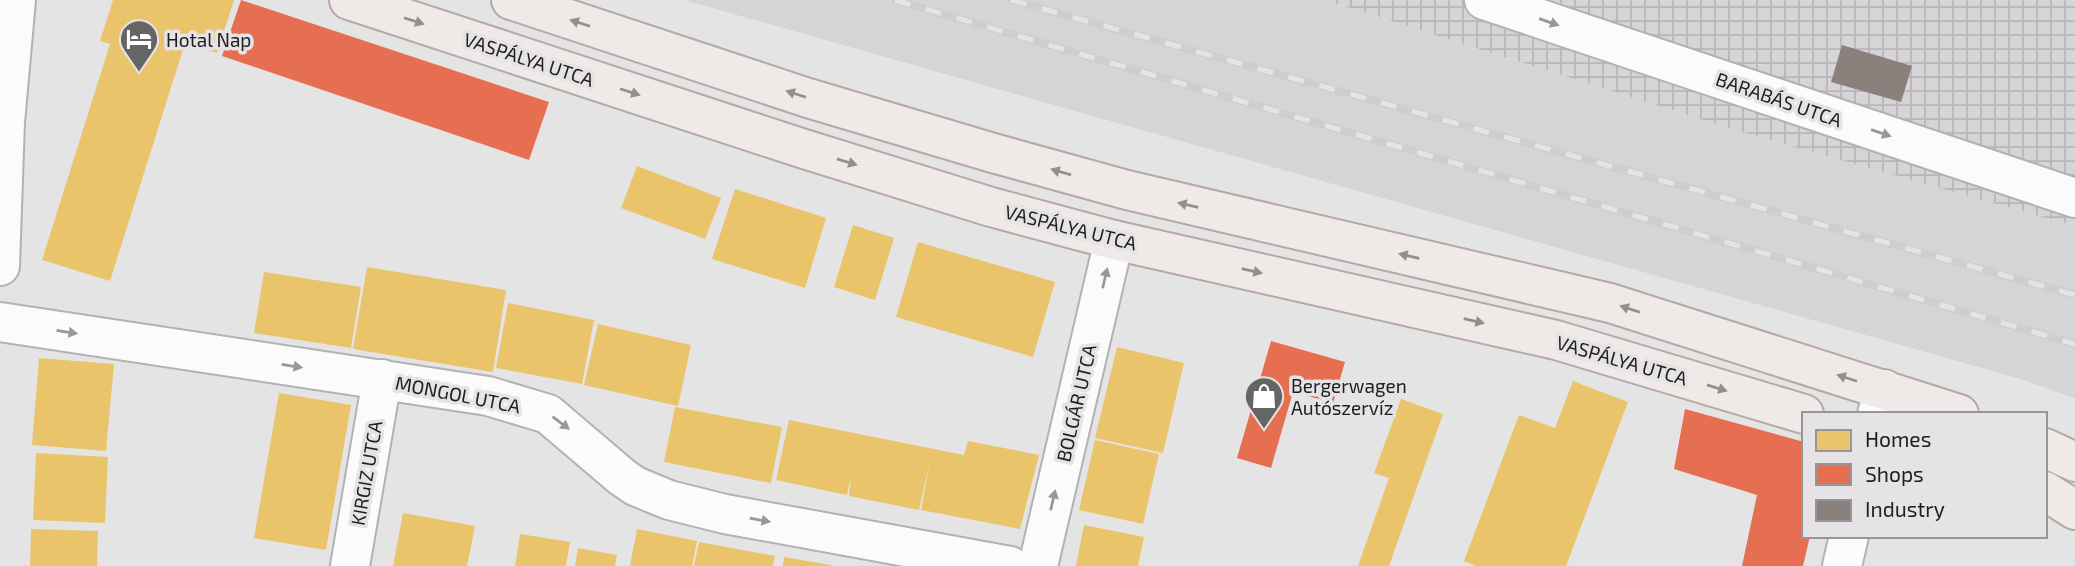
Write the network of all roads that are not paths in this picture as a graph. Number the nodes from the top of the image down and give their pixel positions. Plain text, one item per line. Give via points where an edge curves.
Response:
1 (16, 0) edge
2 (349, 0) edge
3 (511, 0) edge
4 (1484, 0) edge
5 (1127, 190) junction
6 (2075, 198) edge
7 (1322, 236) junction
8 (1114, 240) junction
9 (0, 266) edge
10 (1310, 284) junction
11 (0, 322) edge
12 (382, 379) junction
13 (1880, 402) edge
14 (1946, 412) edge
15 (1802, 413) edge
16 (2047, 448) edge
17 (2075, 462) edge
18 (2047, 492) edge
19 (2075, 510) edge
20 (1849, 538) edge
21 (350, 566) edge
22 (1010, 566) edge
23 (1038, 566) edge
24 (1842, 566) edge

1 - 9 street via 5,122
2 -> 8 main road, VASPÁLYA UTCA via 801,148
5 -> 3 main road via 808,98
4 -> 6 street, BARABÁS UTCA
7 -> 5 main road
5 - 8 main road
7 - 10 main road
13 -> 7 main road via 1610,303
8 -> 10 main road, VASPÁLYA UTCA
23 -> 8 street, BOLGÁR UTCA
10 -> 15 main road, VASPÁLYA UTCA via 1556,340
11 -> 12 street, MONGOL UTCA
12 - 21 street, KIRGIZ UTCA
12 -> 22 street, MONGOL UTCA via 488,396 548,414 622,477 669,500
13 - 14 main road
16 - 17 main road
18 - 19 main road
20 - 24 street

